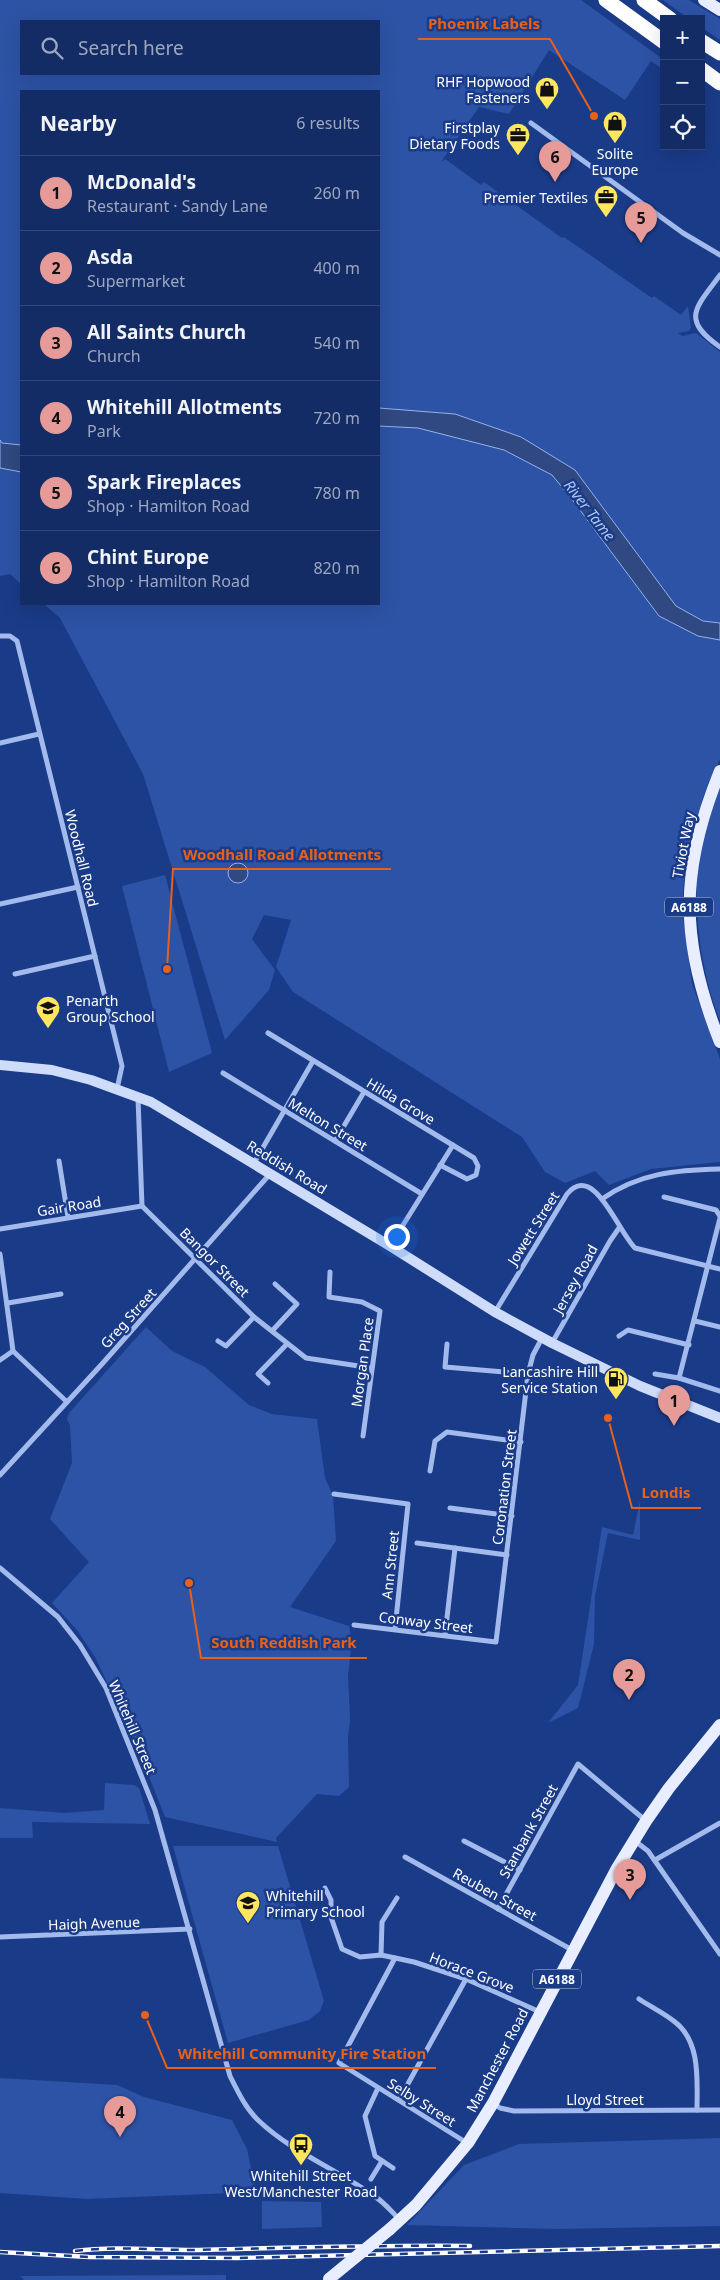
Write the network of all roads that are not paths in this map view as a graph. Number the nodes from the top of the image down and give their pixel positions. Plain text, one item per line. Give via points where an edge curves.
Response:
1 (606, 0) edge
2 (644, 0) edge
3 (704, 0) edge
4 (720, 10) edge
5 (665, 15) edge
6 (660, 39) edge
7 (705, 43) edge
8 (720, 54) edge
9 (705, 72) edge
10 (720, 83) edge
11 (532, 123) dead end
12 (720, 255) edge
13 (720, 275) edge
14 (720, 347) edge
15 (0, 636) edge
16 (39, 734) junction
17 (0, 743) edge
18 (720, 771) edge
19 (78, 887) junction
20 (0, 904) edge
21 (95, 956) junction
22 (15, 974) dead end
23 (268, 1033) dead end
24 (720, 1042) edge
25 (313, 1061) junction
26 (0, 1065) edge
27 (223, 1073) dead end
28 (117, 1089) junction
29 (364, 1092) junction
30 (138, 1097) junction
31 (284, 1111) junction
32 (335, 1141) junction
33 (452, 1145) junction
34 (59, 1161) dead end
35 (254, 1163) junction
36 (440, 1165) junction
37 (720, 1169) edge
38 (270, 1173) junction
39 (422, 1194) junction
40 (664, 1197) dead end
41 (602, 1199) junction
42 (142, 1206) junction
43 (68, 1217) junction
44 (720, 1217) edge
45 (619, 1228) junction
46 (0, 1229) edge
47 (390, 1246) junction
48 (0, 1254) edge
49 (196, 1258) junction
50 (708, 1266) junction
51 (720, 1269) edge
52 (330, 1272) dead end
53 (275, 1284) dead end
54 (61, 1294) dead end
55 (8, 1303) junction
56 (495, 1312) junction
57 (254, 1317) junction
58 (695, 1321) junction
59 (720, 1328) edge
60 (272, 1330) junction
61 (619, 1336) dead end
62 (542, 1338) junction
63 (218, 1341) dead end
64 (552, 1343) junction
65 (287, 1344) junction
66 (447, 1344) dead end
67 (689, 1345) junction
68 (13, 1351) junction
69 (0, 1360) edge
70 (372, 1368) junction
71 (528, 1374) junction
72 (654, 1374) dead end
73 (679, 1378) junction
74 (268, 1382) dead end
75 (720, 1391) edge
76 (67, 1402) junction
77 (720, 1418) edge
78 (363, 1436) dead end
79 (521, 1442) junction
80 (430, 1472) dead end
81 (0, 1475) edge
82 (334, 1494) dead end
83 (450, 1508) dead end
84 (512, 1516) junction
85 (417, 1543) dead end
86 (455, 1548) junction
87 (507, 1555) junction
88 (0, 1568) edge
89 (354, 1625) dead end
90 (394, 1629) junction
91 (445, 1635) junction
92 (496, 1642) joint
93 (720, 1725) edge
94 (646, 1821) junction
95 (720, 1823) edge
96 (464, 1841) dead end
97 (634, 1841) junction
98 (405, 1857) dead end
99 (655, 1860) junction
100 (520, 1870) junction
101 (325, 1888) dead end
102 (397, 1898) dead end
103 (498, 1909) junction
104 (190, 1929) junction
105 (0, 1937) edge
106 (574, 1951) junction
107 (720, 1954) edge
108 (381, 1955) junction
109 (395, 1958) junction
110 (466, 1979) junction
111 (639, 1999) dead end
112 (540, 2012) junction
113 (378, 2088) junction
114 (399, 2100) junction
115 (493, 2103) junction
116 (697, 2110) junction
117 (720, 2110) edge
118 (468, 2143) junction
119 (382, 2161) junction
120 (393, 2168) dead end
121 (371, 2179) dead end
122 (400, 2219) junction
123 (329, 2280) edge

1 - 6 highway
2 - 5 highway
3 - 4 main road
7 - 8 highway
9 - 10 highway
11 - 12 street via 677,229
13 - 14 street via 695,316 701,333
15 - 16 street, Woodhall Road via 10,636 17,641
16 - 17 street
16 - 19 street, Woodhall Road
18 - 24 main road, Tiviot Way / A6188 via 694,848 689,890 689,932 695,968
19 - 20 street
19 - 21 street, Woodhall Road
21 - 22 street
21 - 28 street, Woodhall Road via 122,1066
23 - 25 street, Hilda Grove
25 - 29 street, Hilda Grove
25 - 31 street
26 - 28 main road, Reddish Road via 52,1070
27 - 31 street, Melton Street
28 - 30 main road, Reddish Road
29 - 32 street
29 - 33 street, Hilda Grove
30 - 35 main road, Reddish Road
30 - 42 street
31 - 32 street, Melton Street
31 - 35 street
32 - 39 street, Melton Street
33 - 36 street
33 - 36 street, Hilda Grove via 474,1158 478,1166 476,1175 467,1179
34 - 43 street
35 - 38 main road, Reddish Road
36 - 39 street
37 - 41 street via 639,1178
38 - 47 main road, Reddish Road
38 - 49 street, Greg Street
39 - 47 street
40 - 44 street via 716,1210
41 - 45 street
41 - 56 street, Jowett Street via 590,1186 573,1187
42 - 43 street, Gair Road
42 - 49 street, Bangor Street
43 - 46 street, Gair Road
44 - 50 street
45 - 50 street via 635,1248
45 - 64 street, Jersey Road
47 - 56 main road, Reddish Road
48 - 55 street
49 - 57 street, Bangor Street
49 - 76 street, Greg Street
50 - 51 street
50 - 58 street
52 - 70 street, Morgan Place via 328,1297 362,1302 380,1311
53 - 60 street via 297,1304
54 - 55 street
55 - 68 street
56 - 62 main road, Reddish Road
57 - 60 street, Bangor Street
57 - 63 street via 226,1346
58 - 59 street
58 - 67 street
60 - 65 street, Bangor Street
61 - 67 street via 628,1330
62 - 64 main road, Reddish Road
62 - 71 street, Coronation Street via 533,1354
64 - 77 main road, Reddish Road via 640,1386
65 - 70 street, Bangor Street via 306,1358
65 - 74 street via 258,1374
66 - 71 street via 444,1367
67 - 73 street
68 - 69 street
68 - 76 street
70 - 78 street, Morgan Place
71 - 79 street, Coronation Street
72 - 73 street
73 - 75 street
76 - 81 street, Greg Street
79 - 80 street via 447,1432 435,1441
79 - 84 street, Coronation Street
82 - 90 street, Ann Street via 408,1504
83 - 84 street
84 - 87 street, Coronation Street
85 - 86 street
86 - 87 street
86 - 91 street
87 - 92 street, Coronation Street
88 - 104 street, Whitehill Street via 58,1617 80,1645 106,1688 155,1810
89 - 90 street, Conway Street
90 - 91 street, Conway Street
91 - 92 street, Conway Street
93 - 94 main road, Manchester Road / A6188 via 668,1788
94 - 97 main road, Manchester Road / A6188
94 - 100 street, Stanbank Street via 578,1764
95 - 99 street
96 - 100 street
97 - 99 street
97 - 106 main road, Manchester Road / A6188
98 - 103 street, Reuben Street
99 - 107 street
100 - 103 street, Stanbank Street
101 - 108 street, Horace Grove via 331,1900 331,1917 342,1949 360,1957
102 - 108 street via 382,1922
103 - 106 street, Reuben Street
104 - 105 street, Haigh Avenue
104 - 122 street, Whitehill Street via 230,2076 244,2103 278,2137 374,2195
106 - 112 main road, Manchester Road / A6188
108 - 109 street, Horace Grove
109 - 110 street, Horace Grove
109 - 113 street, Selby Street via 339,2063
110 - 112 street, Horace Grove
110 - 114 street
111 - 116 street via 678,2023 688,2038 697,2066
112 - 115 main road, Manchester Road / A6188
113 - 114 street, Selby Street
113 - 119 street via 364,2118 373,2154
114 - 118 street, Selby Street
115 - 116 street, Lloyd Street via 514,2111
115 - 118 main road, Manchester Road / A6188
116 - 117 street, Lloyd Street
118 - 122 main road, Manchester Road / A6188 via 416,2205
119 - 120 street
119 - 121 street
122 - 123 main road, Manchester Road / A6188, bridge

